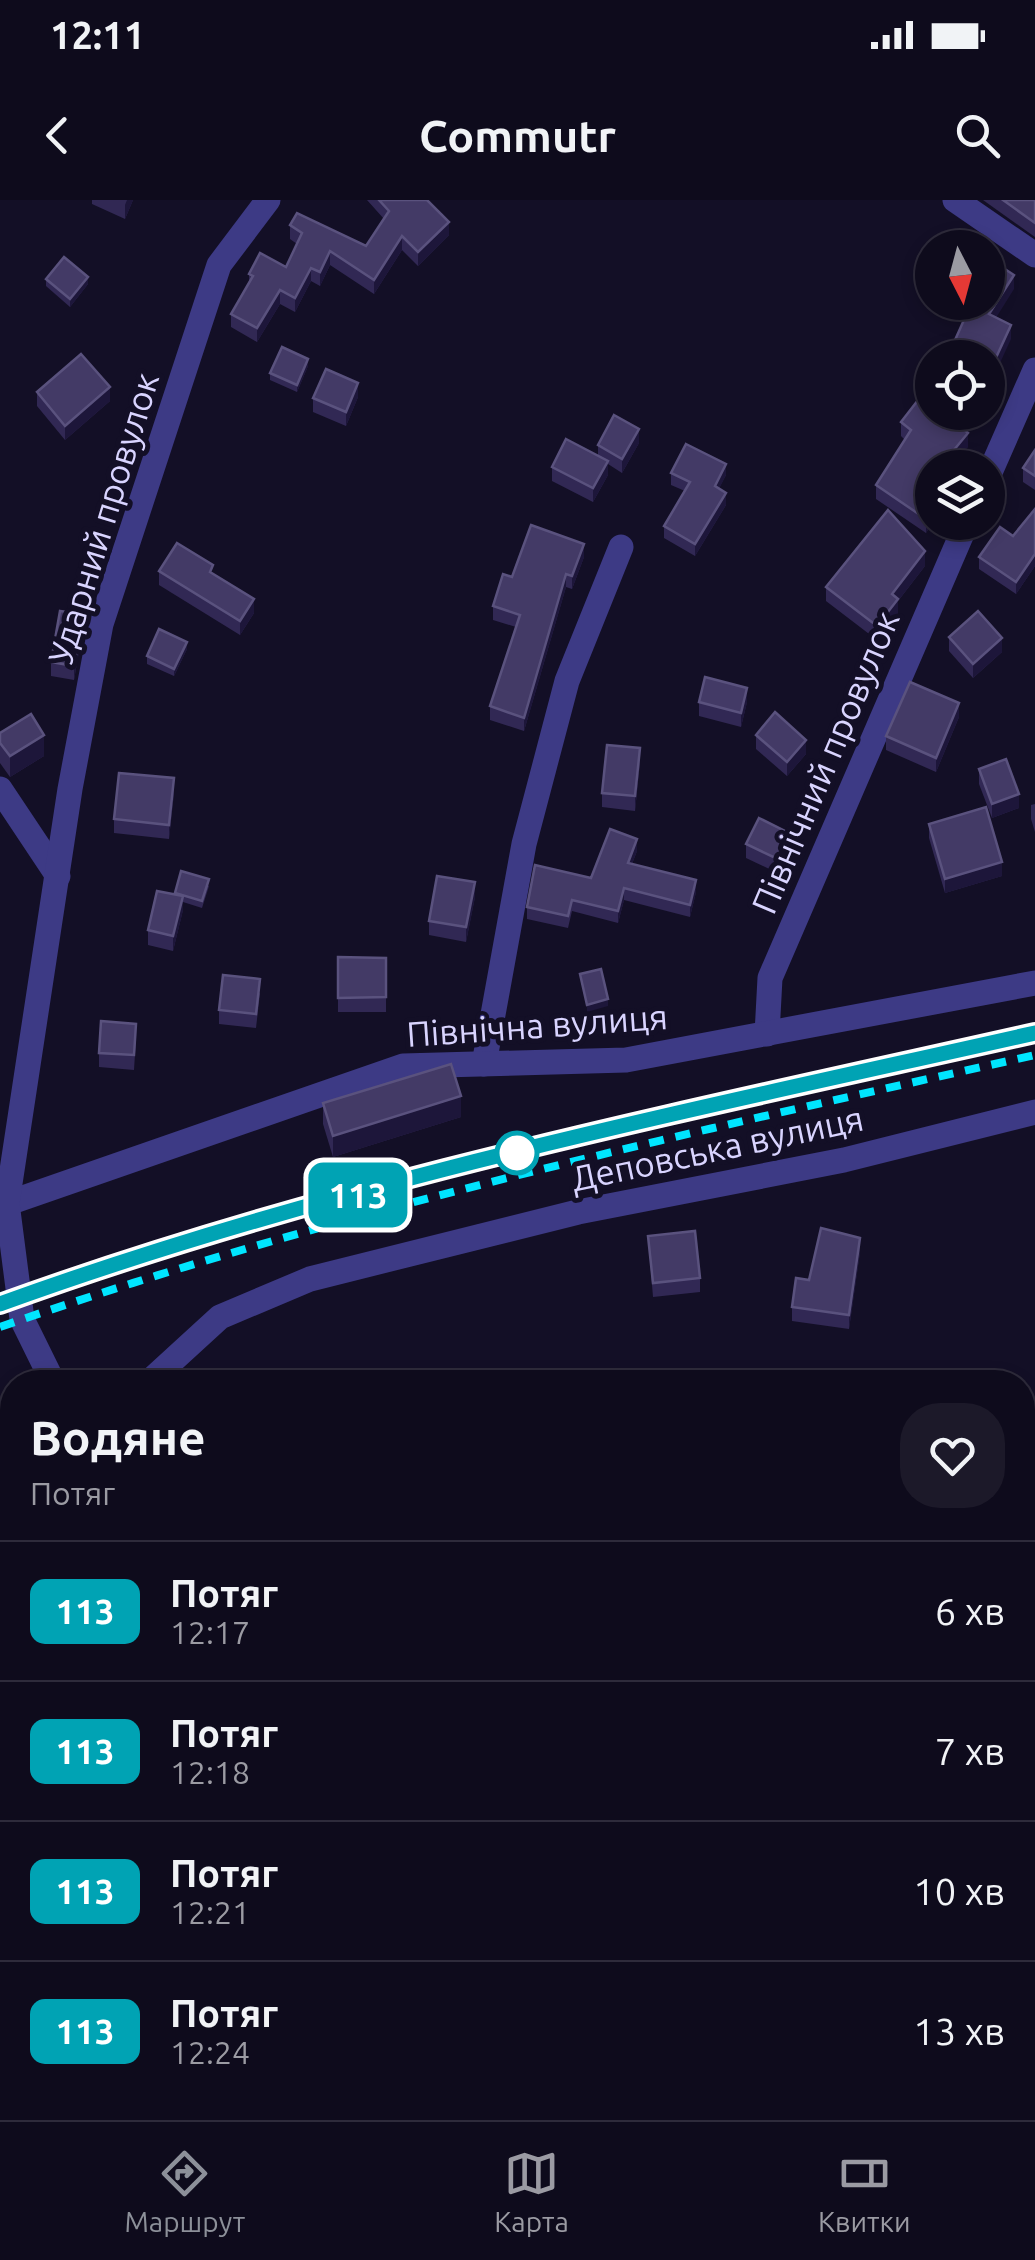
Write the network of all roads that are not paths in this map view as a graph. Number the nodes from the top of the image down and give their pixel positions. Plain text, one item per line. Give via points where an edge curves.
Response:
1 (268, 200) edge
2 (955, 200) edge
3 (1035, 255) edge
4 (1035, 370) edge
5 (1000, 450) edge
6 (960, 540) edge
7 (620, 547) dead end
8 (0, 789) edge
9 (58, 876) junction
10 (1035, 983) edge
11 (768, 1034) junction
12 (484, 1064) junction
13 (1035, 1112) edge
14 (4, 1204) edge
15 (46, 1370) edge
16 (162, 1370) edge

1 - 9 street, Ударний провулок via 219,265 101,624
2 - 3 street
4 - 5 street
6 - 11 street, Північний провулок via 770,978
7 - 12 street via 567,680 524,844
8 - 9 street
9 - 14 street, Ударний провулок
10 - 11 street, Північна вулиця
11 - 12 street, Північна вулиця via 626,1060
12 - 14 street, Північна вулиця via 404,1066
13 - 16 street, Деповська вулиця via 844,1160 578,1212 310,1279 220,1317
14 - 15 street, Ударний провулок via 22,1319

